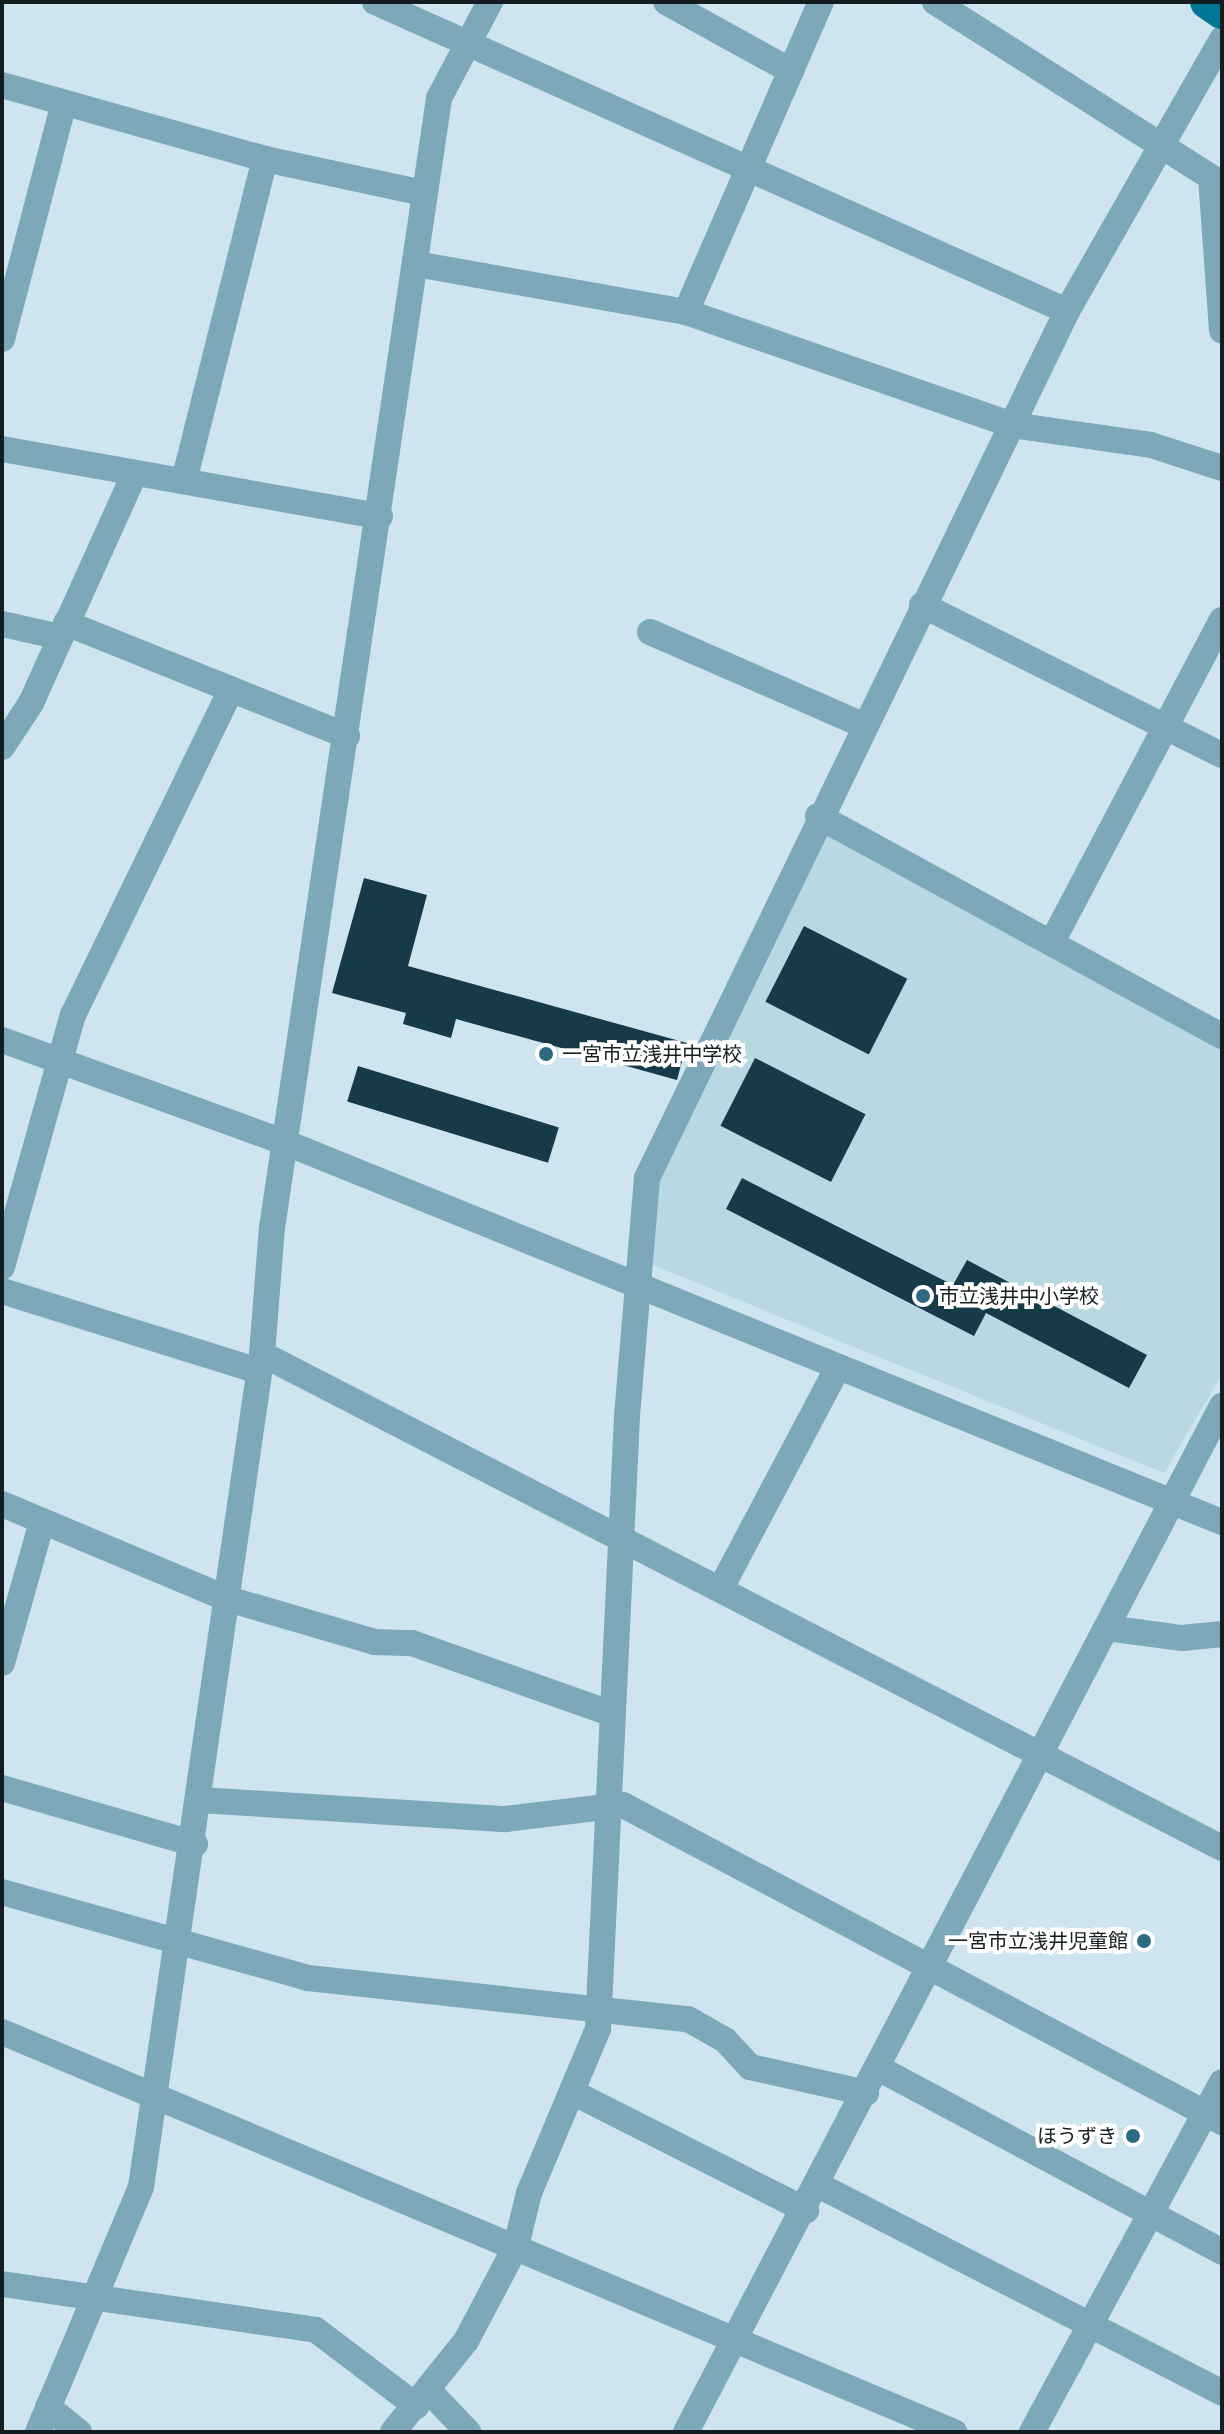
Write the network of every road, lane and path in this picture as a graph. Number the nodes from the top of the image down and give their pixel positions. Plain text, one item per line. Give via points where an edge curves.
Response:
1 (375, 2) edge
2 (490, 2) edge
3 (666, 2) edge
4 (821, 2) edge
5 (935, 2) edge
6 (1207, 2) edge
7 (1222, 12) edge
8 (1222, 39) edge
9 (468, 43) junction
10 (791, 71) junction
11 (2, 85) edge
12 (64, 103) junction
13 (1159, 148) junction
14 (265, 159) junction
15 (748, 169) junction
16 (424, 193) junction
17 (416, 264) junction
18 (1067, 311) junction
19 (686, 312) junction
20 (1222, 331) edge
21 (3, 334) edge
22 (1012, 425) junction
23 (2, 449) edge
24 (1222, 468) edge
25 (135, 473) junction
26 (184, 481) junction
27 (380, 516) junction
28 (922, 605) junction
29 (1222, 620) edge
30 (2, 624) edge
31 (63, 630) junction
32 (650, 632) dead end
33 (231, 689) junction
34 (861, 724) junction
35 (1164, 724) junction
36 (347, 736) junction
37 (2, 747) edge
38 (1222, 755) edge
39 (818, 816) junction
40 (1052, 942) junction
41 (1222, 1036) edge
42 (2, 1040) edge
43 (58, 1059) junction
44 (289, 1144) junction
45 (2, 1267) edge
46 (639, 1285) junction
47 (2, 1291) edge
48 (261, 1363) junction
49 (838, 1367) junction
50 (1222, 1406) edge
51 (1173, 1500) junction
52 (2, 1504) edge
53 (42, 1522) junction
54 (1222, 1522) edge
55 (620, 1537) junction
56 (721, 1588) junction
57 (228, 1599) junction
58 (1107, 1628) junction
59 (1222, 1634) edge
60 (2, 1663) edge
61 (612, 1714) junction
62 (1038, 1750) junction
63 (2, 1788) edge
64 (200, 1800) junction
65 (611, 1809) junction
66 (195, 1844) junction
67 (1222, 1848) edge
68 (2, 1892) edge
69 (178, 1943) junction
70 (930, 1969) junction
71 (599, 2015) junction
72 (2, 2032) edge
73 (878, 2068) junction
74 (1222, 2082) edge
75 (866, 2093) junction
76 (576, 2094) junction
77 (157, 2099) junction
78 (1214, 2117) edge
79 (820, 2186) junction
80 (806, 2210) junction
81 (1149, 2213) junction
82 (516, 2246) junction
83 (1222, 2252) edge
84 (2, 2284) edge
85 (96, 2300) junction
86 (1089, 2325) junction
87 (736, 2338) junction
88 (1222, 2393) edge
89 (423, 2399) junction
90 (48, 2407) junction
91 (38, 2432) edge
92 (79, 2432) edge
93 (393, 2432) edge
94 (468, 2432) edge
95 (686, 2432) edge
96 (954, 2432) edge
97 (1032, 2432) edge

1 - 9 street
2 - 9 street
3 - 10 street
4 - 10 street
5 - 13 street
6 - 7 main road
8 - 13 street
9 - 15 street
9 - 16 street via 439,98
10 - 15 street
11 - 12 street
12 - 14 street
12 - 21 street
13 - 18 street
13 - 20 street via 1211,177
14 - 16 street
14 - 26 street
15 - 18 street
15 - 19 street
16 - 17 street
17 - 19 street
17 - 27 street
18 - 22 street
19 - 22 street
22 - 24 street via 1151,445
22 - 28 street
23 - 25 street
25 - 26 street
25 - 31 street
26 - 27 street
27 - 36 street
28 - 34 street
28 - 35 street
29 - 35 street
30 - 31 street
31 - 33 street
31 - 37 street
32 - 34 street
33 - 36 street
33 - 43 street
34 - 39 street
35 - 38 street
35 - 40 street
36 - 44 street
39 - 40 street
39 - 46 street via 661,1140 647,1178
40 - 41 street
42 - 43 street
43 - 44 street
43 - 45 street
44 - 46 street
44 - 48 street via 272,1228
46 - 49 street
46 - 55 street
47 - 48 street
48 - 55 street
48 - 57 street
49 - 51 street
49 - 56 street
50 - 51 street
51 - 54 street
51 - 58 street
52 - 53 street
53 - 57 street
53 - 60 street
55 - 56 street
55 - 61 street
56 - 62 street
57 - 61 street via 347,1635 412,1643
57 - 64 street
58 - 59 street via 1182,1638
58 - 62 street
61 - 65 street
62 - 67 street
62 - 70 street
63 - 66 street
64 - 65 street via 505,1819
64 - 66 street
65 - 70 street via 623,1805
65 - 71 street
66 - 69 street
68 - 69 street
69 - 71 street via 308,1978
69 - 77 street
70 - 73 street
70 - 78 street
71 - 75 street via 688,2019 725,2040 750,2067
71 - 76 street
72 - 77 street
73 - 75 street
73 - 81 street
74 - 78 street
75 - 79 street
76 - 80 street
76 - 82 street via 529,2193
77 - 82 street
77 - 85 street via 141,2187
78 - 81 street
79 - 80 street
79 - 86 street
80 - 87 street
81 - 83 street
81 - 86 street
82 - 87 street
82 - 89 street via 466,2341
84 - 85 street
85 - 89 street via 316,2330
85 - 90 street
86 - 88 street
86 - 97 street
87 - 95 street
87 - 96 street
89 - 93 street
89 - 94 street
90 - 91 street
90 - 92 street

